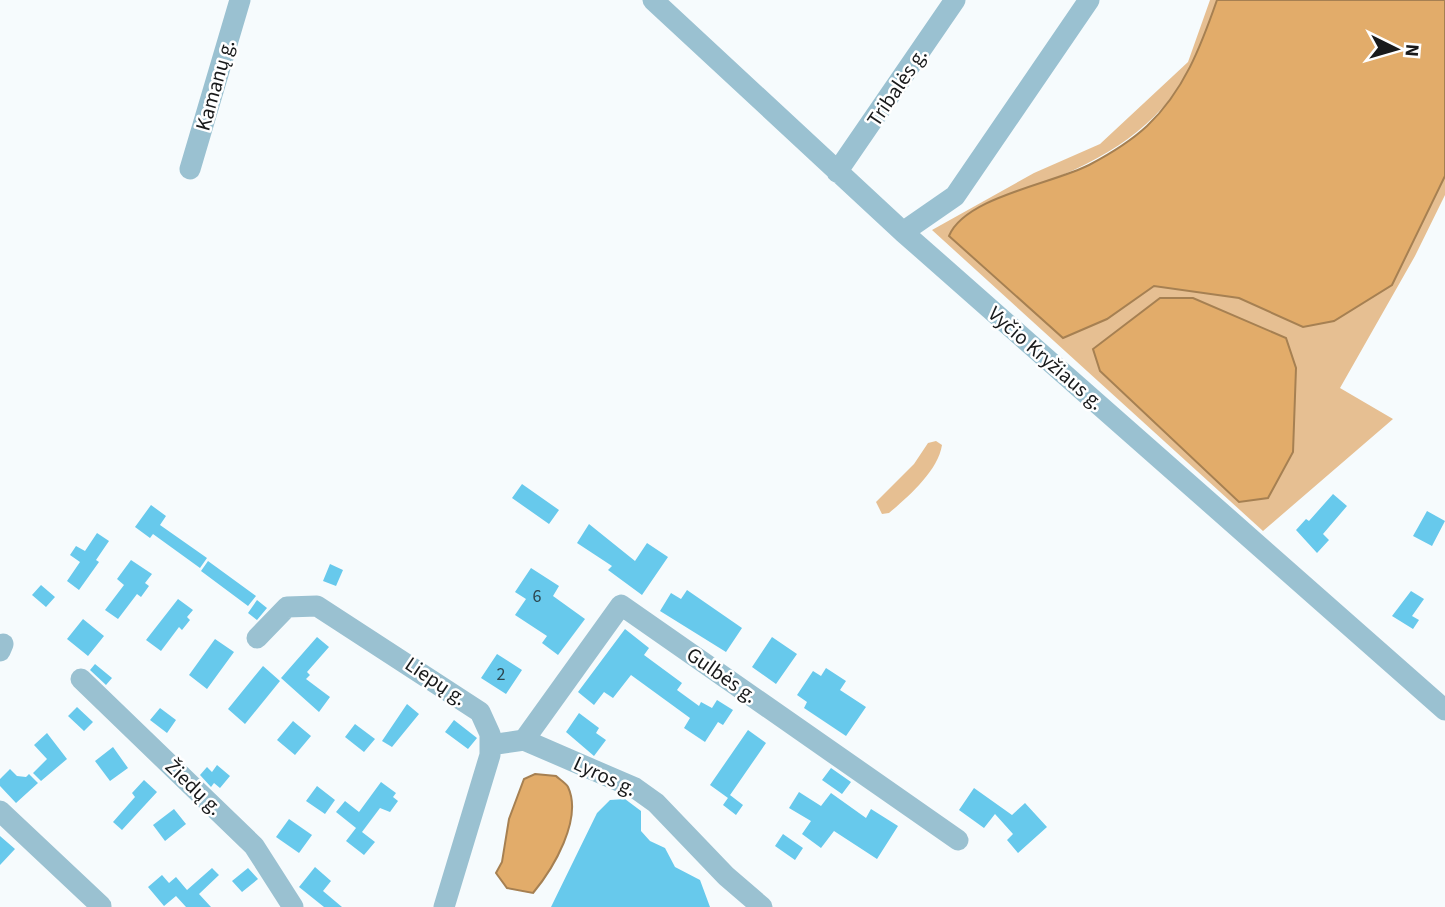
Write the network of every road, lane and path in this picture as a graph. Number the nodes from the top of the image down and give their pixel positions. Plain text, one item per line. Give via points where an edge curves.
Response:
1 (240, 0) edge
2 (653, 0) edge
3 (955, 0) edge
4 (1089, 0) edge
5 (190, 169) dead end
6 (837, 172) junction
7 (904, 232) junction
8 (257, 638) dead end
9 (81, 679) dead end
10 (1445, 710) edge
11 (524, 740) junction
12 (491, 745) junction
13 (0, 811) edge
14 (958, 840) dead end
15 (101, 906) edge
16 (293, 907) edge
17 (444, 907) edge
18 (762, 907) edge

1 - 5 street, Kamanų g.
2 - 6 street, Vyčio Kryžiaus g.
3 - 6 street, Tribalės g.
4 - 7 street via 955,196
6 - 7 street, Vyčio Kryžiaus g.
7 - 10 street, Vyčio Kryžiaus g.
8 - 12 street, Liepų g. via 287,607 317,606 468,702 487,723
9 - 16 street, Žiedų g. via 254,846
11 - 12 street
11 - 14 street, Gulbės g. via 621,605
11 - 18 street, Lyros g. via 635,788
12 - 17 street
13 - 15 street

